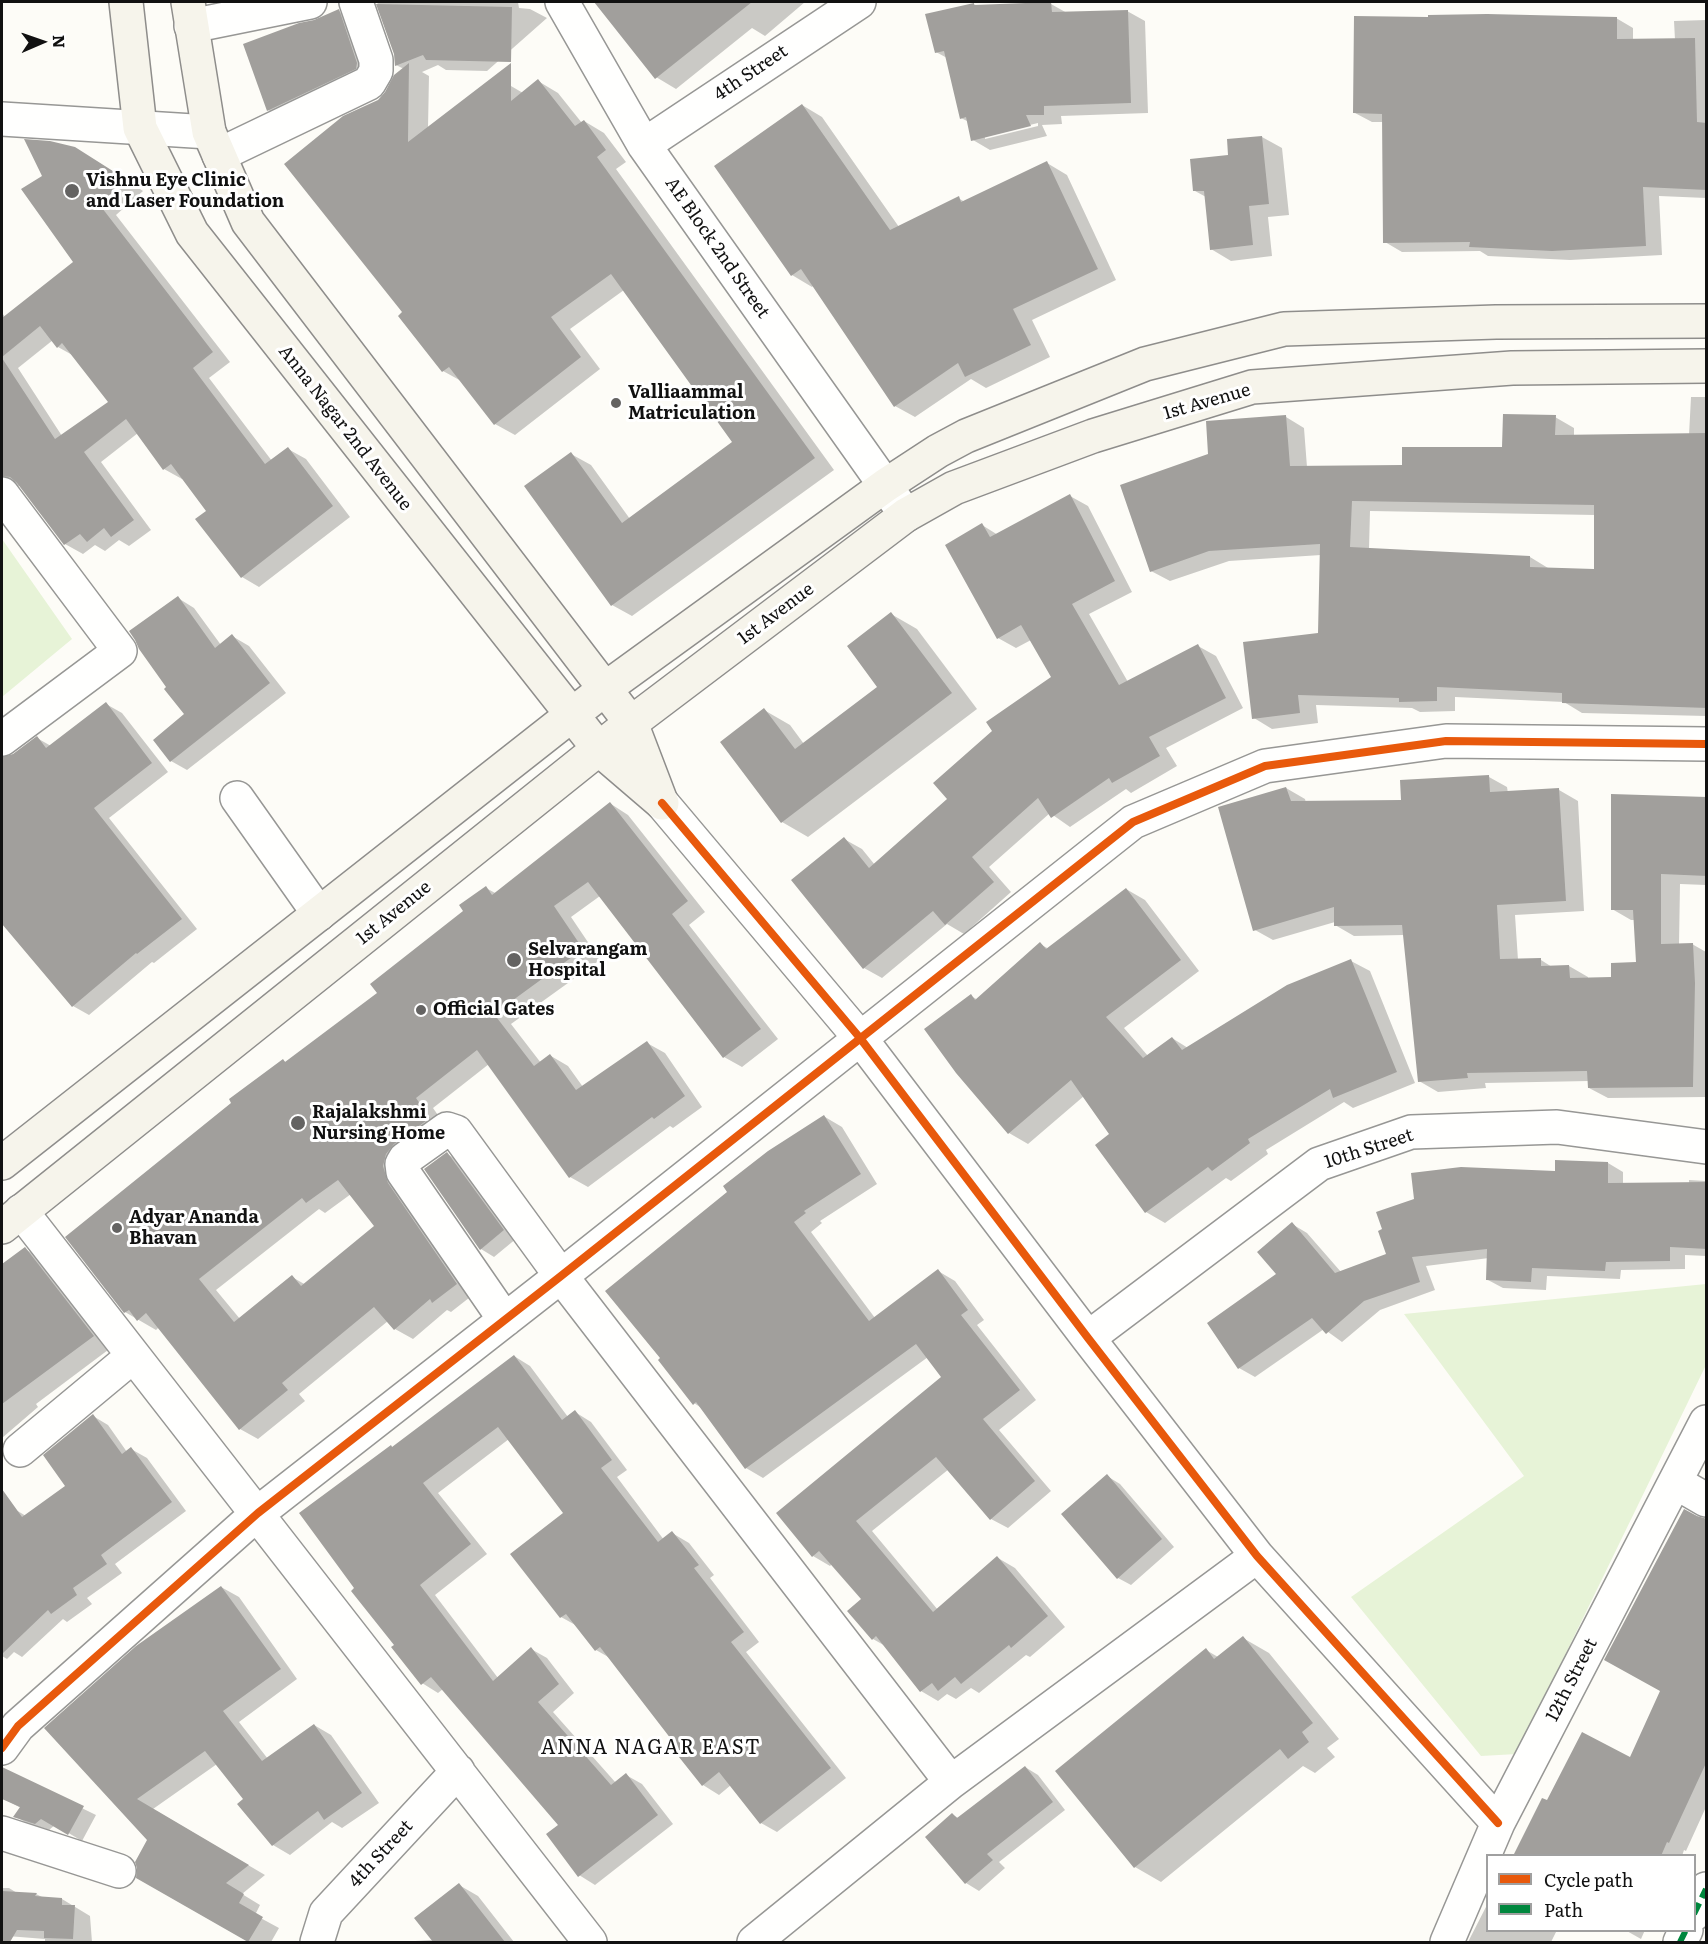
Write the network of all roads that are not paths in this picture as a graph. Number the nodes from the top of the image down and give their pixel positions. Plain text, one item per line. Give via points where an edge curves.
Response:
1 (126, 2) edge
2 (310, 2) edge
3 (356, 2) edge
4 (562, 2) edge
5 (859, 2) edge
6 (190, 14) edge
7 (2, 119) edge
8 (140, 128) junction
9 (214, 143) junction
10 (644, 145) junction
11 (1707, 321) edge
12 (1707, 366) edge
13 (886, 485) junction
14 (2, 494) edge
15 (906, 516) junction
16 (606, 688) junction
17 (572, 715) junction
18 (631, 723) junction
19 (2, 739) edge
20 (1707, 744) edge
21 (599, 749) junction
22 (237, 798) dead end
23 (662, 803) junction
24 (319, 914) junction
25 (861, 1038) junction
26 (1707, 1147) edge
27 (2, 1163) edge
28 (11, 1219) edge
29 (561, 1276) junction
30 (505, 1320) junction
31 (1088, 1338) junction
32 (133, 1356) junction
33 (1707, 1422) edge
34 (20, 1450) dead end
35 (1675, 1482) junction
36 (1707, 1500) edge
37 (258, 1513) junction
38 (1257, 1556) junction
39 (2, 1748) edge
40 (458, 1771) junction
41 (951, 1782) junction
42 (1498, 1823) junction
43 (2, 1833) edge
44 (119, 1871) dead end
45 (1707, 1889) edge
46 (1696, 1912) edge
47 (317, 1942) edge
48 (590, 1942) edge
49 (754, 1942) edge
50 (1447, 1942) edge

1 - 8 main road, Anna Nagar 2nd Avenue
2 - 6 street
3 - 9 street via 376,60 369,83
4 - 10 street, AE Block 2nd Street
5 - 10 street, 4th Street
6 - 9 main road
7 - 8 street
8 - 9 street
8 - 17 main road, Anna Nagar 2nd Avenue via 192,233
9 - 16 main road via 248,222
10 - 13 street, AE Block 2nd Street
11 - 13 main road via 1284,329 1145,364 966,436
12 - 15 main road, 1st Avenue via 1512,368 1252,387 1093,436 954,488
13 - 15 street, AE Block 2nd Street
13 - 16 main road
14 - 19 street via 120,651
15 - 18 main road, 1st Avenue
16 - 17 main road
16 - 18 main road
17 - 21 main road, Anna Nagar 2nd Avenue
17 - 24 main road
18 - 21 main road, 1st Avenue
18 - 23 main road
20 - 25 street via 1446,741 1265,766 1133,822
21 - 23 main road, Anna Nagar 2nd Avenue
21 - 28 main road, 1st Avenue
22 - 24 street
23 - 25 street
24 - 27 main road
25 - 29 street
25 - 31 street
26 - 31 street, 10th Street via 1557,1127 1411,1132 1319,1164
28 - 32 street
29 - 30 street
29 - 30 street via 456,1132 442,1132 405,1159 402,1164 407,1179
29 - 41 street
30 - 37 street
31 - 38 street
32 - 34 street
32 - 37 street
33 - 35 street, 12th Street
35 - 36 street
35 - 42 street, 12th Street
37 - 39 street via 18,1726
37 - 40 street
38 - 41 street
38 - 42 street
40 - 47 street, 4th Street via 326,1913
40 - 48 street
41 - 49 street
42 - 50 street, 12th Street
43 - 44 street
45 - 46 street

